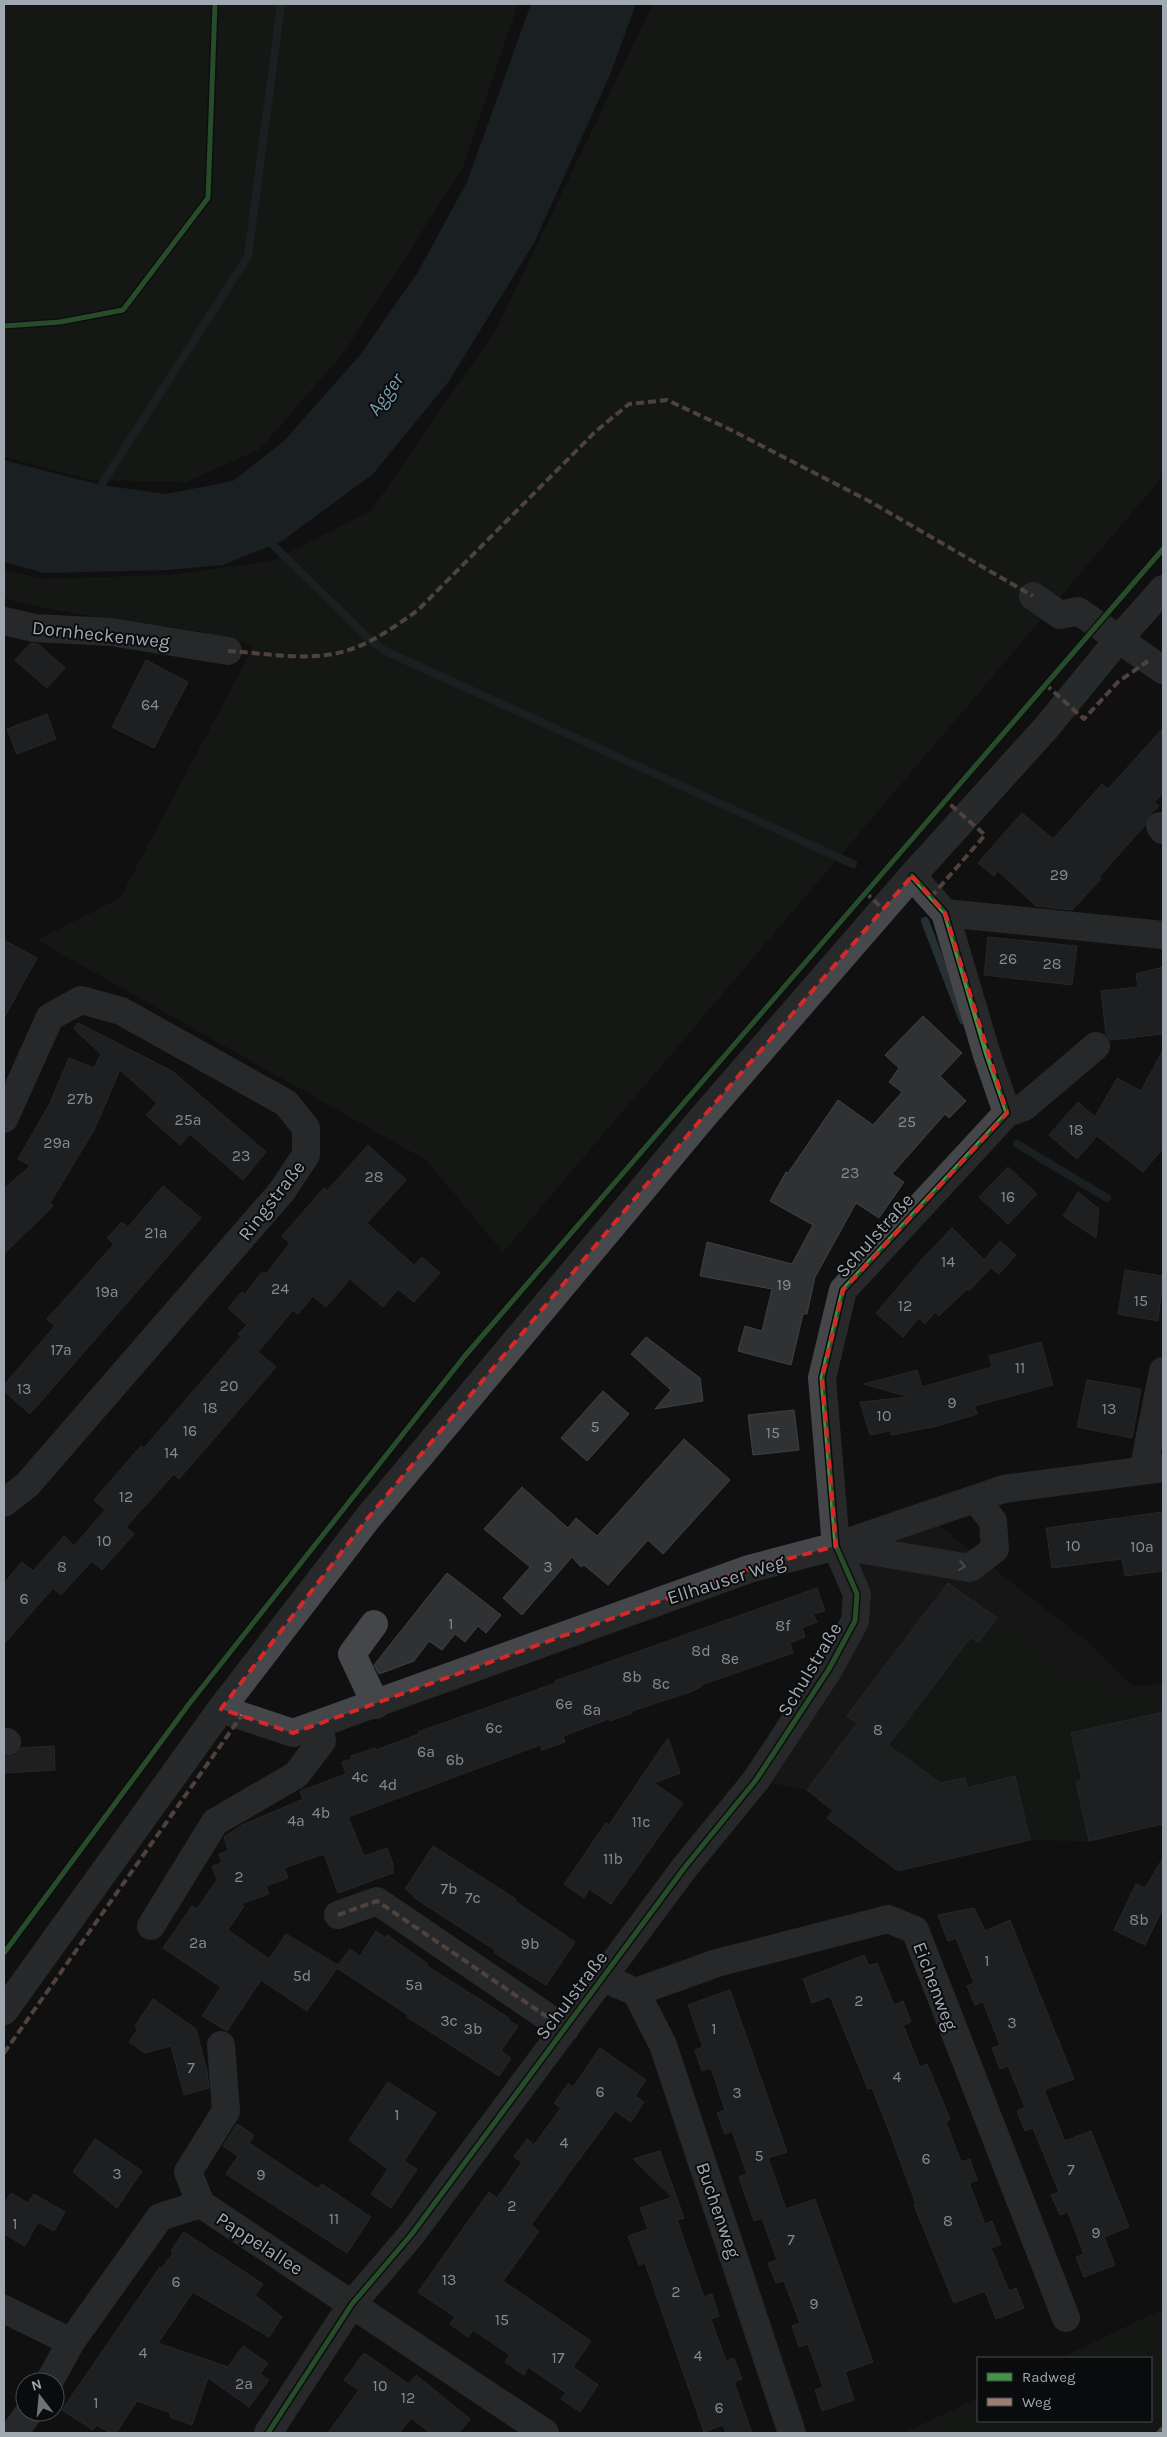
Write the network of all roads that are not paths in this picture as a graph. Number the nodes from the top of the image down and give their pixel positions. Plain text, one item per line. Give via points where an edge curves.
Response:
1 (1163, 589) edge
2 (1033, 596) dead end
3 (4, 621) edge
4 (1118, 640) junction
5 (228, 651) dead end
6 (1163, 670) edge
7 (912, 876) junction
8 (945, 913) junction
9 (1163, 930) edge
10 (1096, 1046) dead end
11 (1007, 1113) junction
12 (4, 1119) edge
13 (1163, 1371) edge
14 (1153, 1469) edge
15 (975, 1500) junction
16 (4, 1503) edge
17 (836, 1546) junction
18 (374, 1624) dead end
19 (376, 1705) junction
20 (221, 1709) junction
21 (319, 1725) junction
22 (338, 1915) dead end
23 (151, 1926) dead end
24 (603, 1978) junction
25 (636, 1992) junction
26 (4, 2011) edge
27 (565, 2029) junction
28 (221, 2045) dead end
29 (201, 2204) junction
30 (352, 2304) junction
31 (4, 2309) edge
32 (1066, 2318) dead end
33 (71, 2342) junction
34 (54, 2372) edge
35 (22, 2422) edge
36 (14, 2433) edge
37 (268, 2433) edge
38 (545, 2433) edge
39 (792, 2433) edge

1 - 4 main road
2 - 4 street via 1060,614 1078,611
3 - 5 street, Dornheckenweg via 34,628 111,632
4 - 6 street
4 - 7 main road via 1046,728
7 - 8 street
7 - 20 main road via 704,1117 367,1519
8 - 9 street
8 - 11 street
10 - 11 street via 1024,1107
11 - 17 street, Schulstraße via 843,1290 822,1378
12 - 16 street, Ringstraße via 50,1017 81,1000 121,1011 286,1103 306,1128 306,1155 276,1199 27,1485
13 - 14 street, Ellhauser Weg
14 - 15 street, Ellhauser Weg via 1004,1489
15 - 17 street, Ellhauser Weg
17 -> 15 street via 970,1568 994,1549 993,1522
17 - 19 street, Ellhauser Weg via 749,1569
17 - 24 street, Schulstraße via 856,1594 855,1621 829,1670 756,1780 685,1867
18 - 19 street via 352,1654
19 - 21 street, Ellhauser Weg
20 - 21 street, Ellhauser Weg via 293,1734
20 - 26 main road
21 - 23 street via 322,1741 296,1775 214,1822
22 - 27 street, Schulstraße via 377,1901
24 - 25 street
24 - 27 street, Schulstraße
25 - 32 street, Eichenweg via 716,1963 888,1919 915,1930
25 - 39 street, Buchenweg via 664,2045
27 - 30 street, Schulstraße via 411,2235
28 - 29 street via 226,2111 188,2172
29 - 30 street, Pappelallee
29 - 33 street, Pappelallee via 160,2217
30 - 37 street, Schulstraße
30 - 38 street, Pappelallee
31 - 33 street
33 - 34 street, Pappelallee
35 - 36 street

